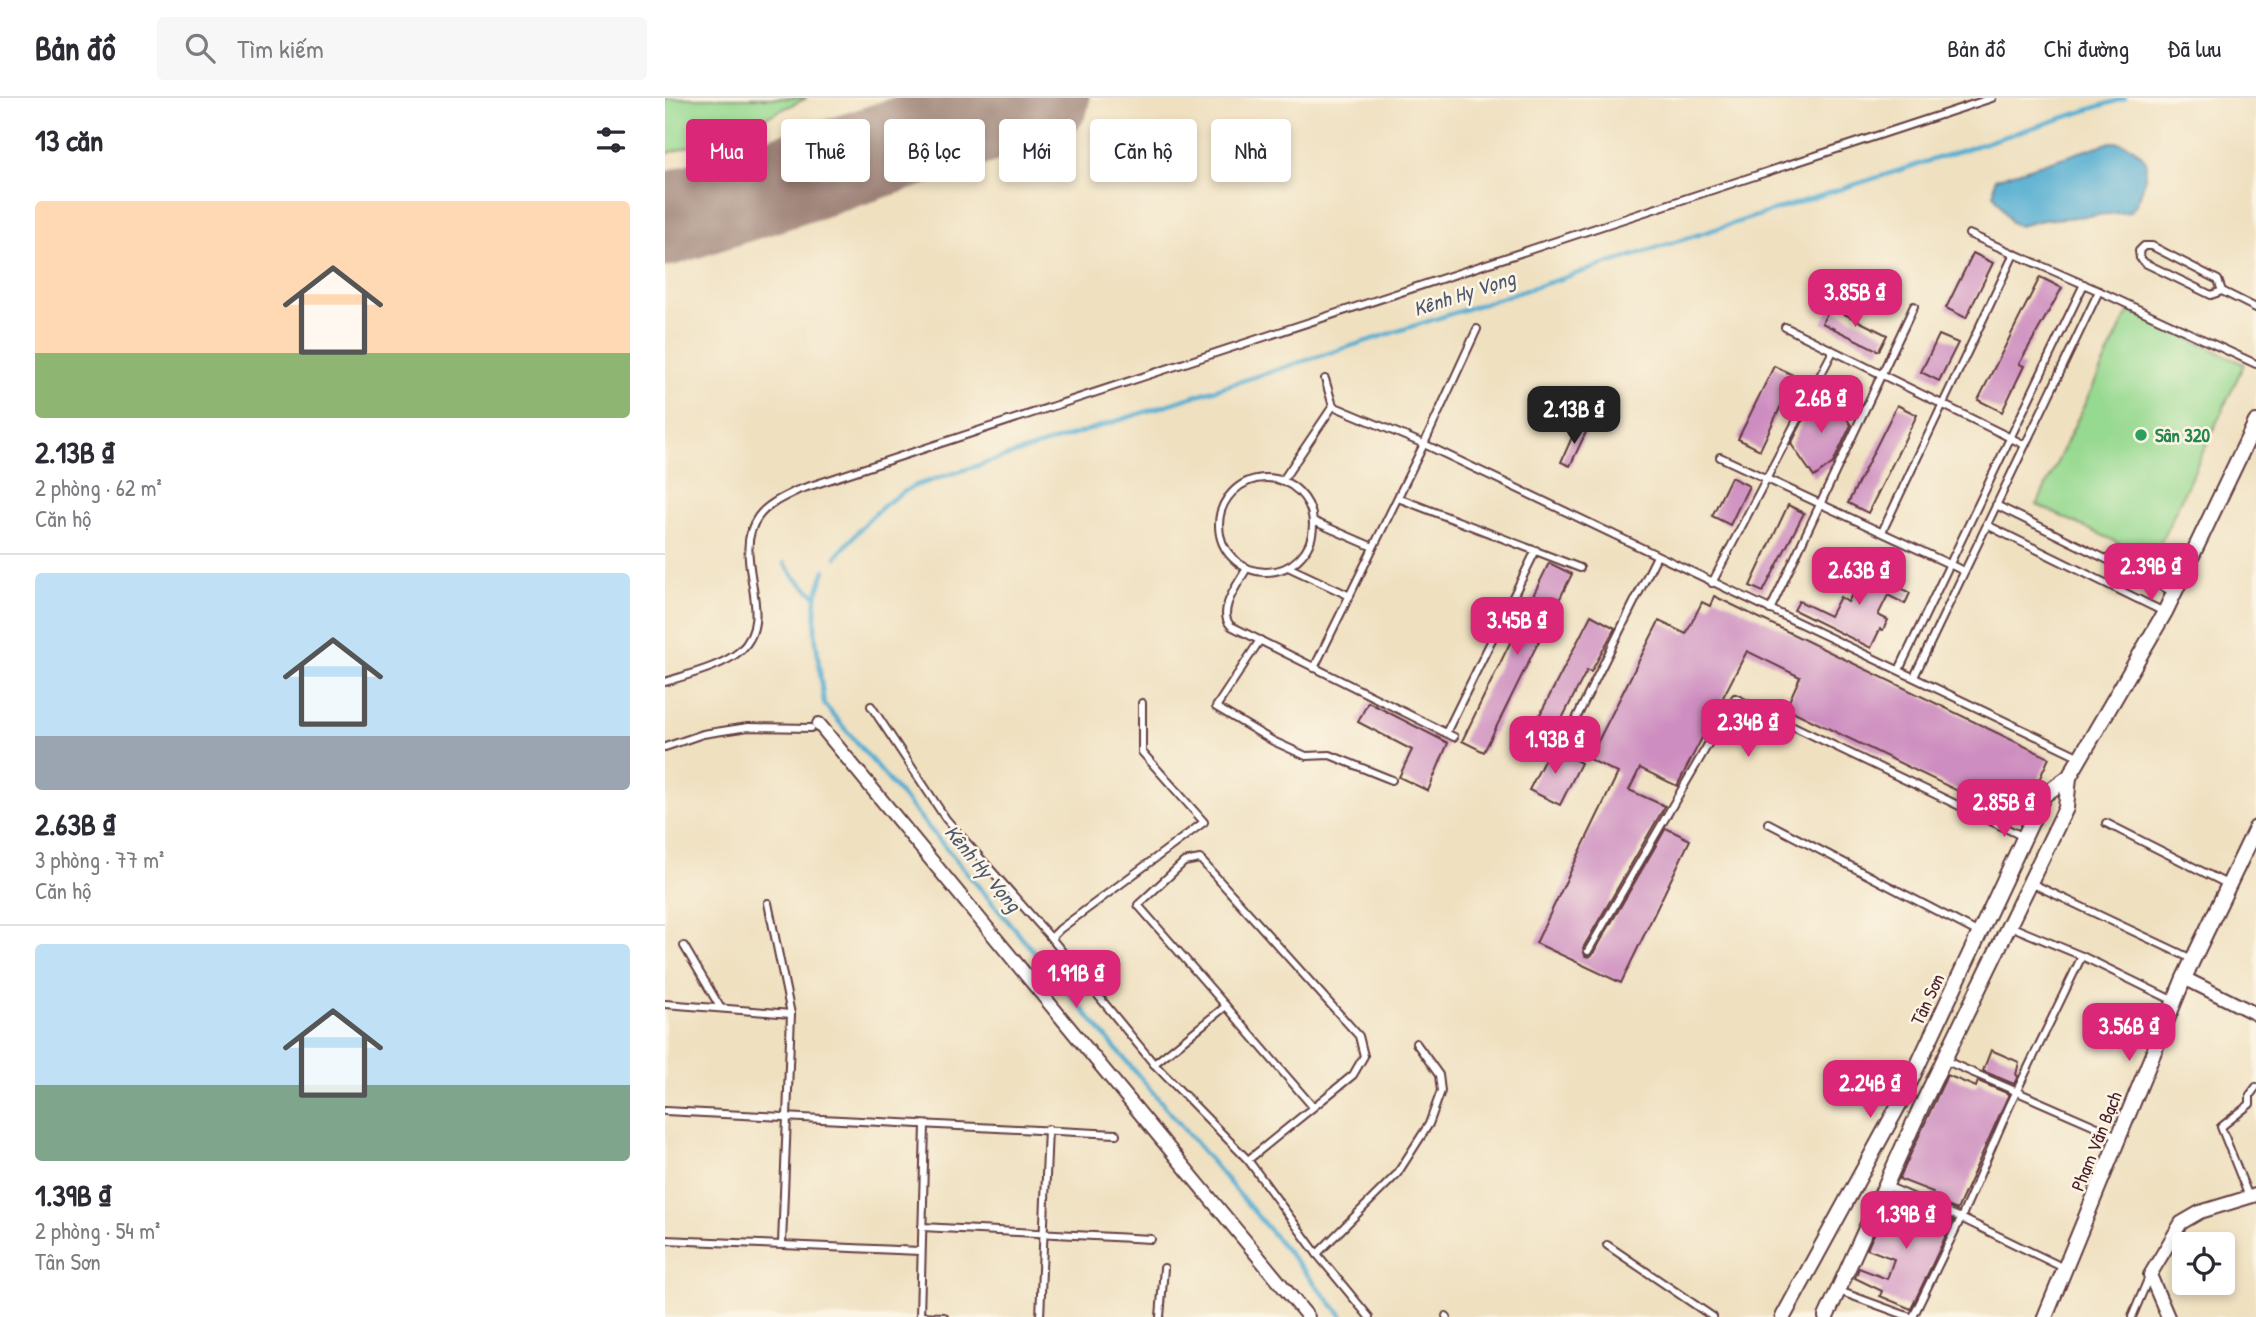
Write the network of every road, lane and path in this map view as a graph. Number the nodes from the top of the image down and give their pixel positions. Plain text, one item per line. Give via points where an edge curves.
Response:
1 (1992, 98) edge
2 (1969, 234) dead end
3 (2014, 254) junction
4 (2084, 284) junction
5 (2222, 290) junction
6 (2099, 291) junction
7 (1915, 306) dead end
8 (2256, 308) edge
9 (1785, 327) dead end
10 (1477, 329) dead end
11 (1833, 351) junction
12 (2256, 365) edge
13 (1882, 375) junction
14 (1325, 379) dead end
15 (1943, 405) junction
16 (1333, 406) junction
17 (2256, 422) edge
18 (2010, 438) junction
19 (2252, 439) edge
20 (1424, 444) junction
21 (2025, 445) junction
22 (1720, 457) dead end
23 (1766, 479) junction
24 (1283, 480) junction
25 (1398, 498) junction
26 (1820, 504) junction
27 (1996, 505) junction
28 (1313, 521) junction
29 (1987, 525) junction
30 (1882, 532) junction
31 (1373, 547) junction
32 (1536, 550) junction
33 (1657, 556) junction
34 (1950, 564) junction
35 (1288, 567) junction
36 (1247, 568) junction
37 (1580, 568) dead end
38 (1964, 571) junction
39 (1712, 583) junction
40 (2175, 593) junction
41 (1349, 596) junction
42 (1770, 610) junction
43 (2165, 612) junction
44 (1260, 640) junction
45 (1314, 668) junction
46 (1899, 670) junction
47 (1914, 677) junction
48 (665, 682) edge
49 (1142, 703) dead end
50 (871, 706) dead end
51 (815, 726) joint
52 (1446, 733) junction
53 (1454, 737) dead end
54 (1567, 737) dead end
55 (665, 747) edge
56 (2080, 757) junction
57 (2069, 776) junction
58 (1392, 780) dead end
59 (1768, 823) dead end
60 (2106, 823) dead end
61 (2256, 828) edge
62 (2024, 837) junction
63 (2031, 883) junction
64 (2229, 885) junction
65 (768, 903) dead end
66 (2010, 926) junction
67 (1979, 933) junction
68 (1051, 938) junction
69 (684, 946) dead end
70 (1588, 950) dead end
71 (2082, 956) junction
72 (2192, 959) junction
73 (2184, 978) junction
74 (2174, 1001) junction
75 (665, 1004) edge
76 (1226, 1006) junction
77 (720, 1007) junction
78 (791, 1014) junction
79 (2256, 1014) edge
80 (1416, 1043) dead end
81 (1919, 1063) junction
82 (1154, 1065) junction
83 (1942, 1066) junction
84 (2256, 1087) edge
85 (2016, 1092) junction
86 (1902, 1099) junction
87 (1313, 1107) junction
88 (1921, 1107) junction
89 (665, 1111) edge
90 (786, 1115) junction
91 (925, 1125) junction
92 (1048, 1129) junction
93 (1116, 1134) dead end
94 (2118, 1136) junction
95 (1248, 1160) junction
96 (1887, 1186) junction
97 (2253, 1196) edge
98 (1961, 1218) junction
99 (922, 1227) junction
100 (1043, 1234) junction
101 (1151, 1239) dead end
102 (665, 1240) edge
103 (782, 1244) junction
104 (1607, 1245) dead end
105 (921, 1251) junction
106 (1317, 1254) junction
107 (1164, 1268) dead end
108 (2066, 1269) junction
109 (2150, 1275) junction
110 (1837, 1290) junction
111 (920, 1316) edge
112 (1828, 1316) edge
113 (944, 1317) edge
114 (1039, 1317) edge
115 (1160, 1317) edge
116 (1308, 1317) edge
117 (1369, 1317) edge
118 (1713, 1317) edge
119 (1783, 1317) edge
120 (1911, 1317) edge
121 (2045, 1317) edge
122 (2131, 1317) edge
123 (2168, 1317) edge

1 - 48 lane via 798,490 770,505 757,517 751,533 748,554 755,626 742,650
2 - 3 lane
3 - 4 lane
3 - 15 lane
4 - 6 lane
4 - 18 lane
5 - 5 lane via 2218,280 2153,246 2139,251 2145,263 2211,295
5 - 8 lane
6 - 12 lane
6 - 21 lane
7 - 13 lane
9 - 11 lane
10 - 20 lane
11 - 13 lane
11 - 23 lane
13 - 15 lane
13 - 26 lane
14 - 16 lane
15 - 18 lane
15 - 30 lane
16 - 20 lane
16 - 24 lane
17 - 19 street, Tân Sơn
18 - 21 lane
18 - 34 lane
19 - 40 street, Tân Sơn
20 - 25 lane
20 - 33 lane
21 - 27 lane
22 - 23 lane
23 - 26 lane
23 - 39 lane
24 - 28 lane via 1307,499
24 - 36 lane via 1267,477 1237,487 1220,512 1222,543 1230,556
25 - 31 lane
25 - 32 lane
26 - 30 lane
26 - 42 lane
27 - 29 lane
27 - 40 lane
28 - 31 lane
28 - 35 lane via 1310,545
29 - 38 lane
29 - 43 lane
30 - 34 lane
31 - 41 lane
32 - 37 lane
32 - 52 lane
33 - 39 lane
33 - 54 lane
34 - 38 lane
34 - 46 lane
35 - 36 lane via 1273,572
35 - 41 lane
36 - 44 lane via 1224,612 1231,626
38 - 47 lane
39 - 42 lane
40 - 43 street, Tân Sơn
41 - 45 lane
42 - 46 lane
43 - 56 street, Tân Sơn
44 - 45 lane
44 - 58 lane via 1216,707 1306,756 1330,755
45 - 52 lane
46 - 47 lane
47 - 56 lane
49 - 68 lane via 1142,752 1204,822
50 - 68 lane via 946,818
51 - 55 lane via 748,727 703,734
51 - 116 street
52 - 53 lane
56 - 57 street, Tân Sơn
57 - 62 street, Tân Sơn via 2044,795
57 - 63 street, Tân Sơn via 2066,808
59 - 67 lane
60 - 64 lane
61 - 64 street, Phạm Văn Bạch
62 - 67 street, Tân Sơn
62 - 70 lane via 1735,698
63 - 66 street, Tân Sơn
63 - 72 lane
64 - 72 street, Phạm Văn Bạch
65 - 78 lane
66 - 71 lane
66 - 83 street, Tân Sơn
67 - 81 street, Tân Sơn
68 - 82 lane
69 - 77 lane
71 - 74 lane
71 - 85 lane
72 - 73 street, Phạm Văn Bạch
73 - 74 street, Phạm Văn Bạch
73 - 79 street
74 - 94 street, Phạm Văn Bạch
75 - 77 lane
76 - 82 lane
76 - 87 lane
76 - 87 lane via 1137,905 1184,862 1200,859 1359,1036 1364,1056 1353,1075
77 - 78 lane
78 - 90 lane
80 - 106 lane via 1439,1075 1441,1091 1429,1124 1397,1174
81 - 83 street via 1927,1072
81 - 86 street, Tân Sơn
82 - 95 lane
83 - 85 lane
83 - 88 street, Tân Sơn
84 - 97 lane via 2250,1094 2251,1104 2221,1128
85 - 94 lane
85 - 98 lane
86 - 88 street via 1914,1096
86 - 119 street, Tân Sơn
87 - 95 lane
88 - 96 street, Tân Sơn
89 - 90 lane
90 - 91 lane
90 - 103 lane
91 - 92 lane
91 - 99 lane
92 - 93 lane
92 - 100 lane
94 - 108 street, Phạm Văn Bạch
95 - 106 lane
96 - 98 lane
96 - 110 street, Tân Sơn
97 - 109 street via 2200,1212 2181,1223
98 - 108 lane
98 - 120 lane
99 - 100 lane
99 - 105 lane
100 - 101 lane
100 - 114 lane
102 - 103 lane
103 - 105 lane
104 - 118 lane
105 - 111 lane
106 - 117 lane
107 - 115 lane
108 - 121 street, Phạm Văn Bạch
109 - 122 lane
109 - 123 street
110 - 112 street, Tân Sơn
110 - 120 lane
111 - 113 lane

